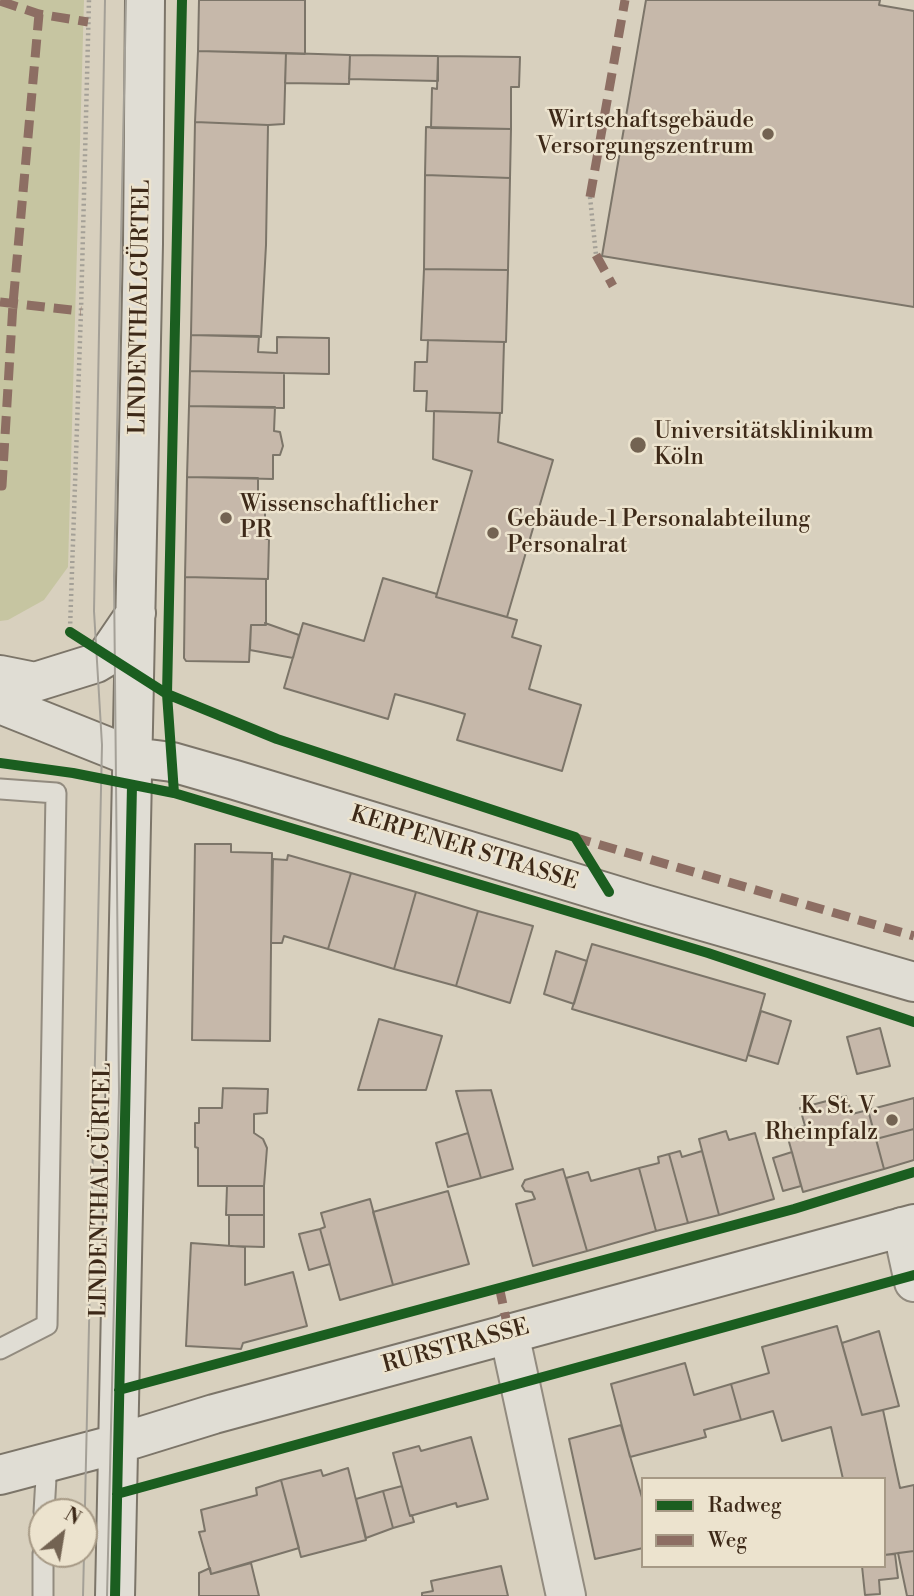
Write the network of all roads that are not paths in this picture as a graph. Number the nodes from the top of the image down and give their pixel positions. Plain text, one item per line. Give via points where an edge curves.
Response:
1 (145, 0) edge
2 (136, 613) junction
3 (0, 674) edge
4 (0, 704) edge
5 (133, 757) junction
6 (0, 789) edge
7 (914, 982) edge
8 (908, 1225) edge
9 (914, 1282) edge
10 (509, 1333) junction
11 (0, 1349) edge
12 (117, 1444) junction
13 (47, 1461) junction
14 (0, 1475) edge
15 (45, 1498) edge
16 (43, 1568) edge
17 (43, 1596) edge
18 (115, 1596) edge
19 (566, 1596) edge

1 - 2 street, LINDENTHALGÜRTEL
2 - 3 street via 106,657 96,663 34,682
2 - 5 street, LINDENTHALGÜRTEL
4 - 5 street
5 - 7 street, KERPENER STRASSE via 172,762
5 - 12 street, LINDENTHALGÜRTEL
6 - 11 lane via 56,793 47,1325
8 - 9 street
8 - 10 street, RURSTRASSE
10 - 12 street, RURSTRASSE
10 - 19 street
12 - 13 street, RURSTRASSE
12 - 18 street, LINDENTHALGÜRTEL
13 - 14 street, RURSTRASSE
13 - 15 lane
16 - 17 lane

